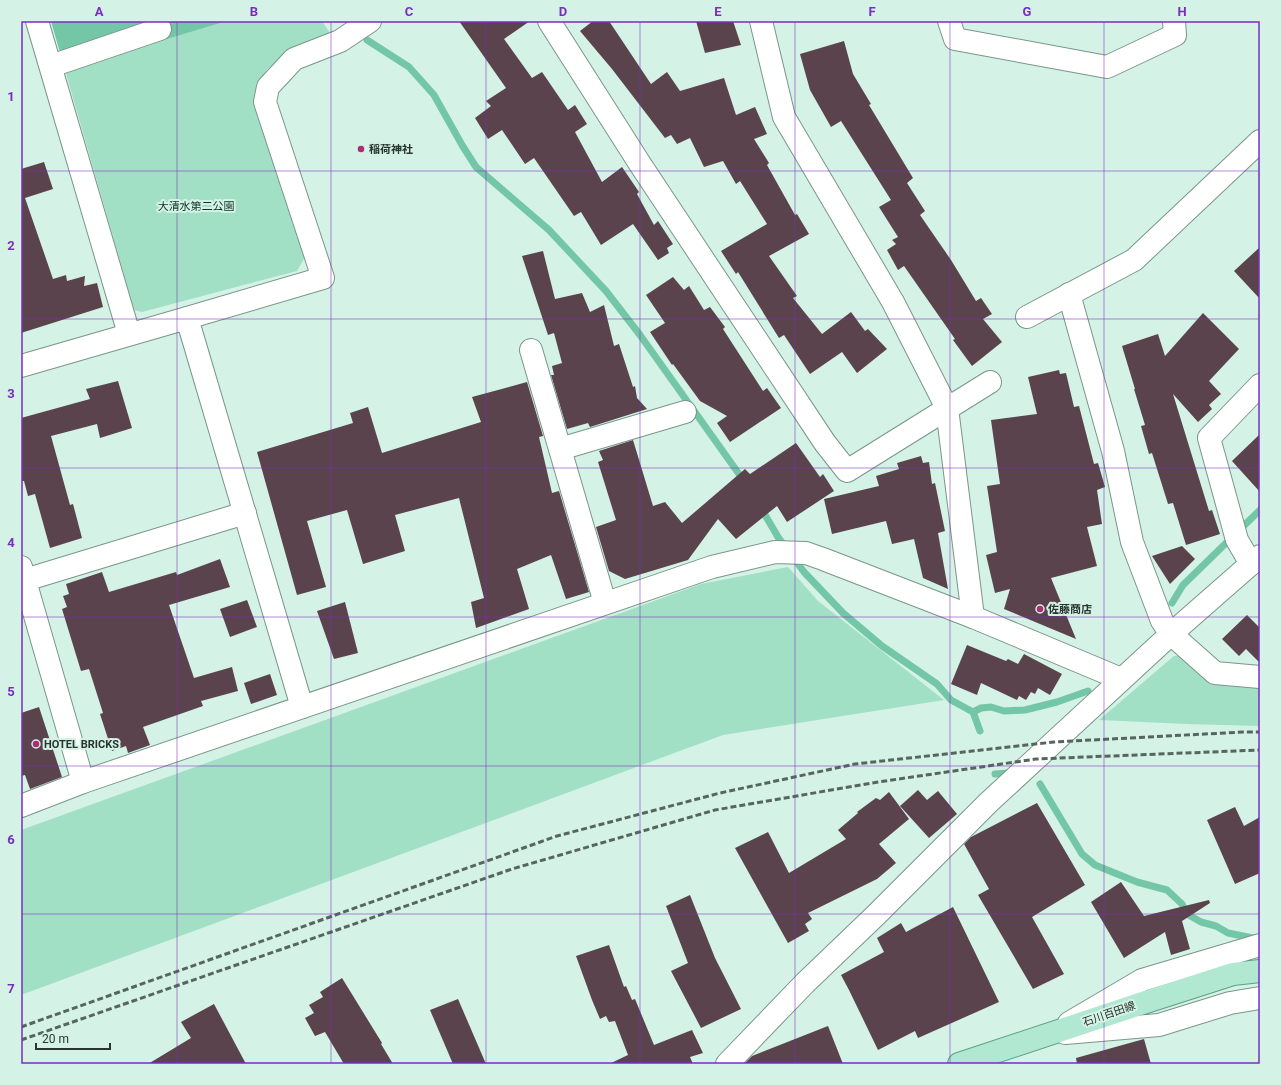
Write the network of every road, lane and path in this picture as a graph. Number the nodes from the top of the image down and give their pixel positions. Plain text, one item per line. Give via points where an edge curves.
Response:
1 (37, 21) edge
2 (370, 21) edge
3 (549, 21) edge
4 (762, 21) edge
5 (949, 21) edge
6 (1174, 21) edge
7 (160, 29) dead end
8 (51, 66) junction
9 (1260, 141) edge
10 (1069, 294) junction
11 (1027, 317) dead end
12 (187, 318) junction
13 (129, 334) junction
14 (531, 350) dead end
15 (21, 366) edge
16 (990, 382) dead end
17 (1260, 385) edge
18 (947, 408) junction
19 (685, 412) dead end
20 (560, 449) junction
21 (245, 513) junction
22 (1255, 560) edge
23 (23, 574) edge
24 (605, 603) junction
25 (973, 617) junction
26 (1172, 634) junction
27 (1260, 677) edge
28 (1121, 679) junction
29 (302, 707) junction
30 (83, 782) junction
31 (21, 806) edge
32 (1260, 944) edge
33 (1260, 971) edge
34 (1260, 998) edge
35 (1049, 1034) junction
36 (727, 1064) edge
37 (959, 1064) edge

1 - 8 street
2 - 12 street via 340,41 294,59 268,87 265,102 323,278
3 - 18 street via 644,170 825,443 847,471
4 - 18 street via 784,117 893,302
5 - 6 street via 955,39 1107,67 1175,36
7 - 8 street
8 - 13 street
9 - 10 street via 1134,260
10 - 11 street
10 - 26 street via 1113,451 1132,542 1162,621
12 - 13 street
12 - 21 street
13 - 15 street
14 - 20 street
16 - 18 street
17 - 22 street via 1210,438 1235,535
18 - 25 street
19 - 20 street
20 - 24 street
21 - 23 street
21 - 29 street
22 - 26 street
23 - 30 street
24 - 25 street via 712,567 775,552 806,553
24 - 29 street
25 - 28 street
26 - 27 street via 1215,673
26 - 28 street
28 - 36 street via 988,802
29 - 30 street
30 - 31 street
32 - 35 street via 1142,980
33 - 35 main road, 石川百田線 via 1233,974
34 - 35 street via 1230,1003 1159,1025
35 - 37 main road, 石川百田線

